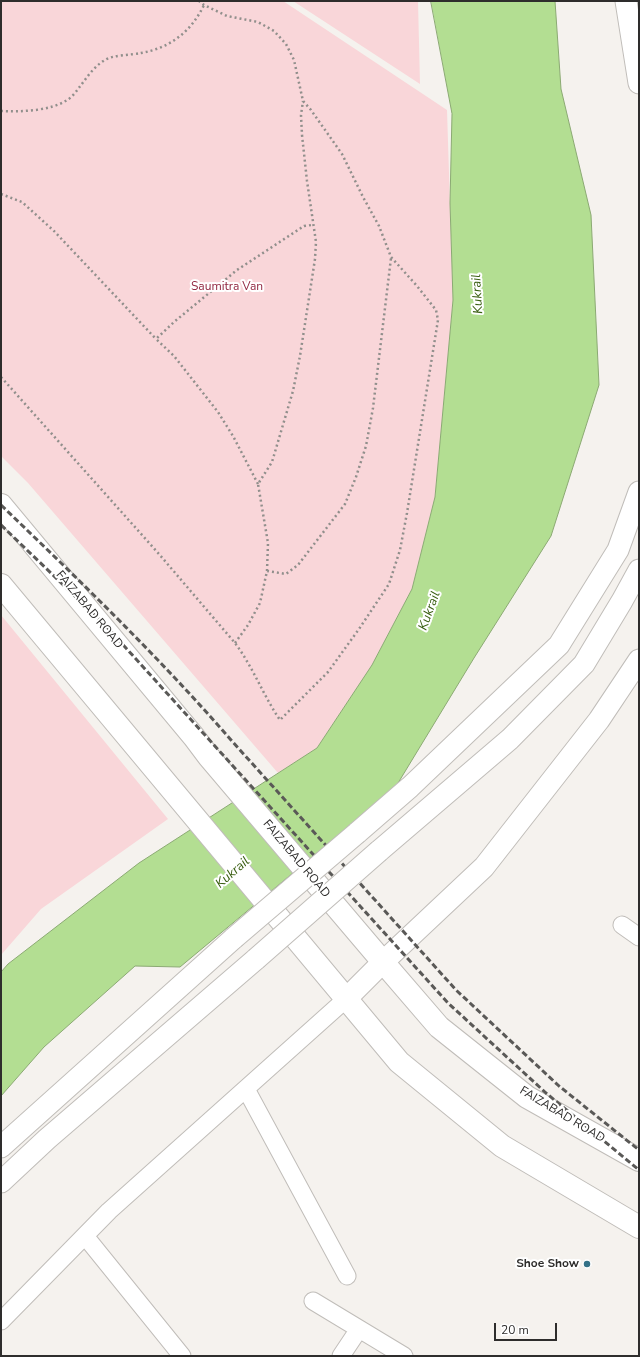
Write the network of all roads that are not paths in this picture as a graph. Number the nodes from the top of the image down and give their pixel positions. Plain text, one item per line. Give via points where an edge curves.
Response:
1 (626, 1) edge
2 (639, 83) edge
3 (639, 492) edge
4 (1, 505) edge
5 (639, 570) edge
6 (1, 585) edge
7 (637, 664) edge
8 (622, 925) dead end
9 (639, 937) edge
10 (383, 962) junction
11 (346, 999) junction
12 (246, 1089) junction
13 (1, 1147) edge
14 (639, 1160) edge
15 (1, 1182) edge
16 (639, 1227) edge
17 (85, 1236) junction
18 (347, 1276) dead end
19 (313, 1302) dead end
20 (1, 1321) edge
21 (359, 1329) junction
22 (182, 1356) edge
23 (341, 1356) edge
24 (404, 1356) edge

1 - 2 street
3 - 13 street, bridge via 618,550 559,645 410,787 234,938
4 - 10 main road, FAIZABAD ROAD, bridge via 209,758
5 - 15 street, bridge via 584,664 510,739 47,1139
6 - 11 main road, bridge
7 - 10 street via 599,720 484,867
8 - 9 street
10 - 11 street
10 - 14 main road, FAIZABAD ROAD via 439,1026 527,1097
11 - 12 street
11 - 16 main road via 399,1062 502,1146
12 - 17 street
12 - 18 street
17 - 20 street
17 - 22 street
19 - 21 street
21 - 23 street
21 - 24 street

